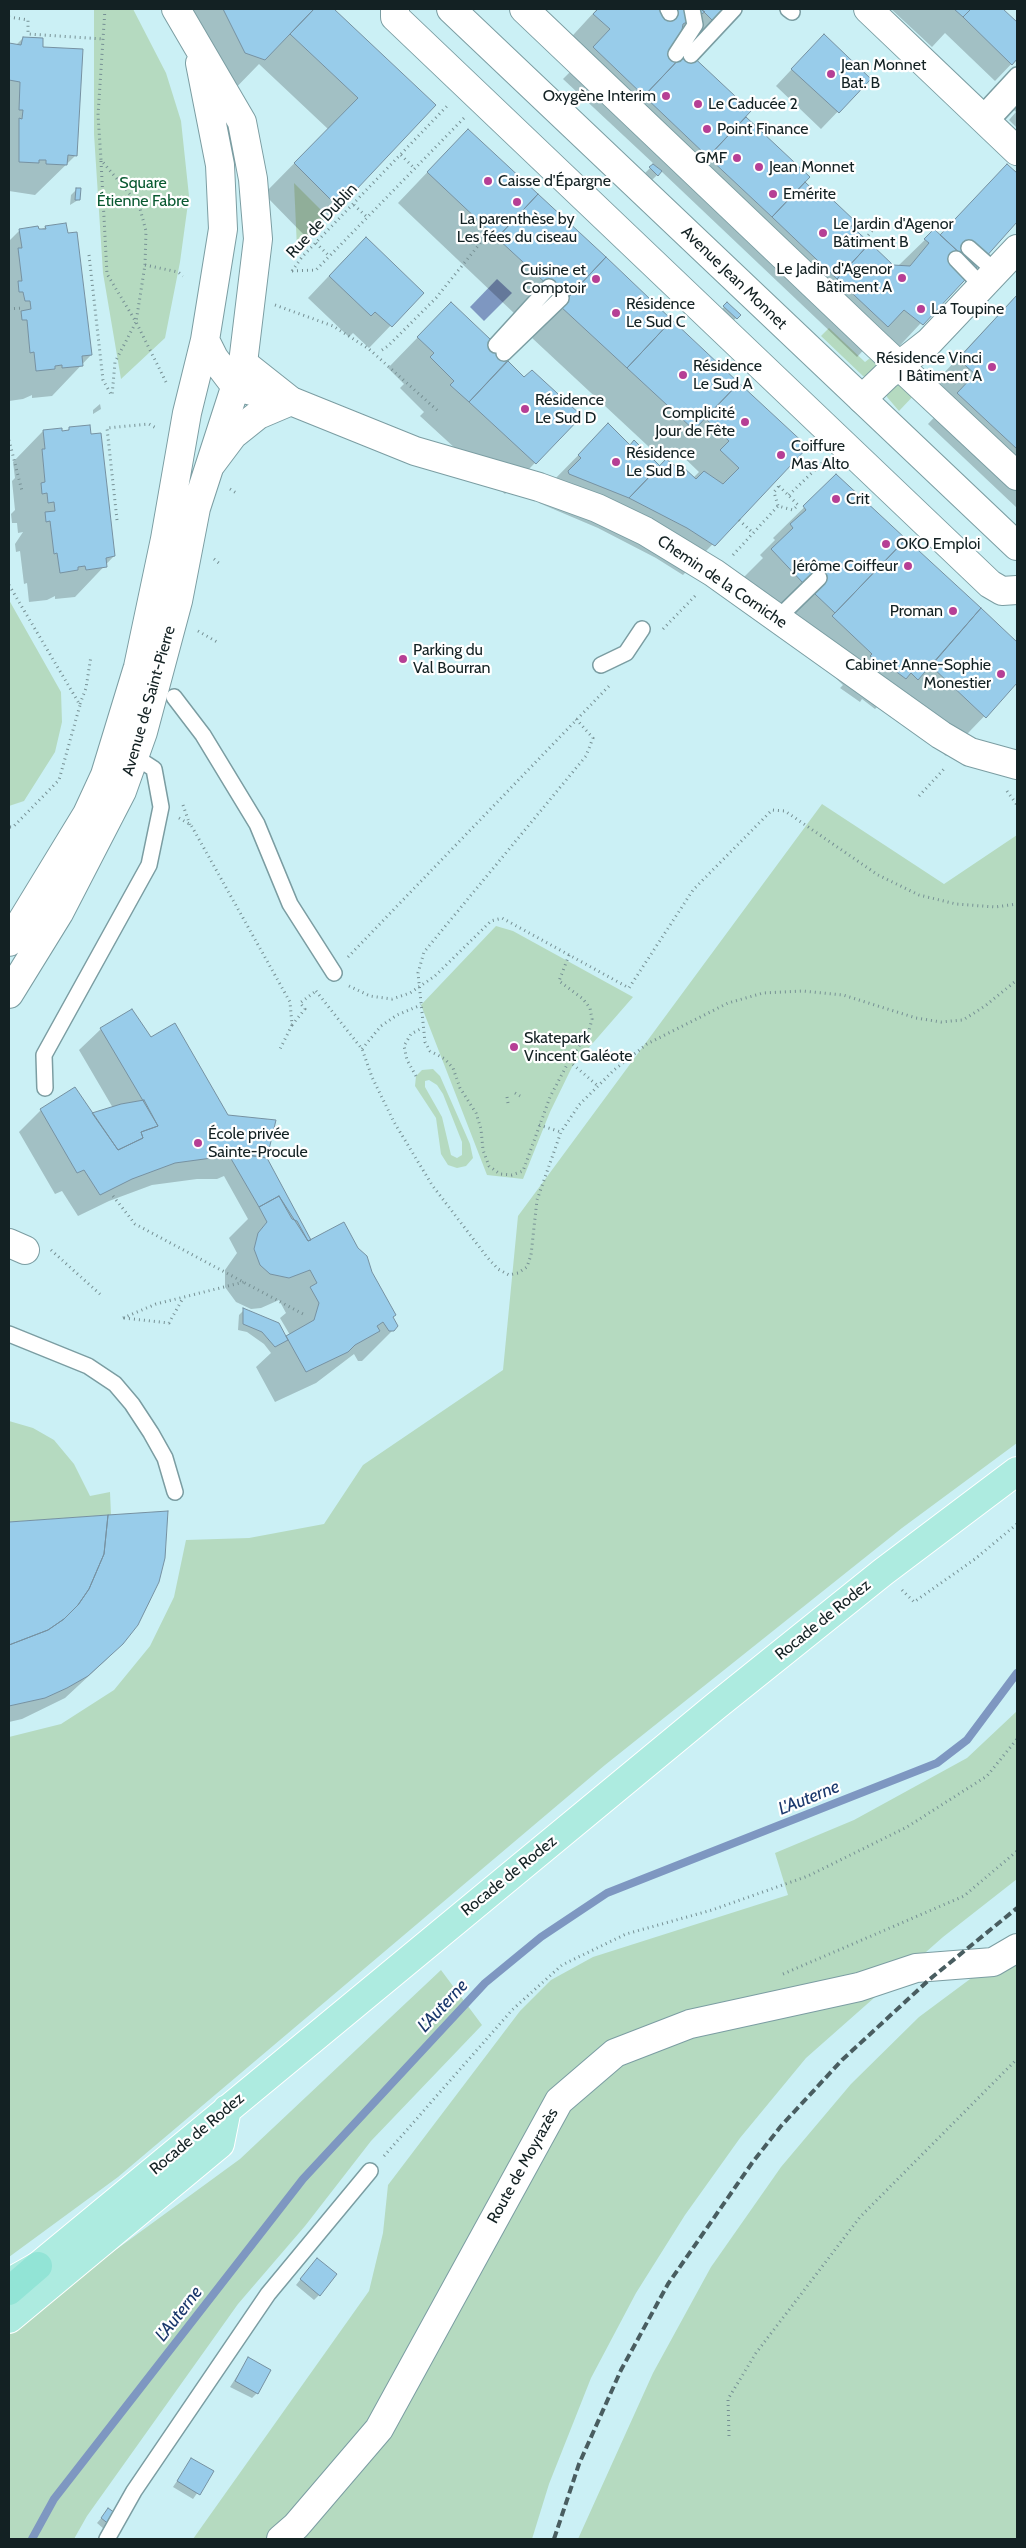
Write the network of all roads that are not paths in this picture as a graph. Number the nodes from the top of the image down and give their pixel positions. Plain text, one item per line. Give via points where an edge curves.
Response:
1 (176, 9) edge
2 (395, 9) edge
3 (451, 9) edge
4 (692, 9) edge
5 (734, 9) edge
6 (868, 9) edge
7 (540, 14) edge
8 (196, 44) junction
9 (1017, 75) edge
10 (1016, 98) edge
11 (984, 120) junction
12 (1017, 151) edge
13 (969, 248) dead end
14 (1017, 249) edge
15 (956, 259) dead end
16 (989, 279) junction
17 (549, 287) dead end
18 (561, 298) dead end
19 (205, 340) junction
20 (900, 366) junction
21 (235, 374) junction
22 (193, 385) junction
23 (862, 399) junction
24 (291, 401) junction
25 (187, 413) junction
26 (207, 470) junction
27 (1017, 476) edge
28 (1017, 546) edge
29 (819, 578) dead end
30 (1017, 590) edge
31 (778, 618) junction
32 (642, 629) dead end
33 (601, 665) dead end
34 (174, 698) dead end
35 (134, 756) junction
36 (1017, 765) edge
37 (9, 942) edge
38 (334, 972) road end
39 (9, 994) edge
40 (46, 1088) dead end
41 (9, 1334) edge
42 (1017, 1471) edge
43 (175, 1492) dead end
44 (1017, 1948) edge
45 (228, 2109) junction
46 (370, 2171) road end
47 (38, 2266) junction
48 (9, 2282) edge
49 (9, 2290) edge
50 (9, 2319) edge
51 (107, 2539) edge
52 (281, 2539) edge

1 - 8 street, Avenue de Saint-Pierre
2 - 30 street via 395,17 990,584 1002,591
3 - 23 street, Avenue Jean Monnet
4 - 5 lane via 695,25 684,55
6 - 11 street
7 - 20 street
8 - 19 street, Avenue de Saint-Pierre via 220,165 223,230
8 - 21 street, Avenue de Saint-Pierre via 242,122 253,179 258,240
9 - 11 lane
10 - 11 lane
11 - 12 street
13 - 16 lane
14 - 16 street
15 - 16 lane
16 - 20 street via 930,342
17 - 18 lane via 500,349
19 - 21 street via 214,358
19 - 22 street, Avenue de Saint-Pierre
20 - 23 street
20 - 27 street
21 - 22 street
21 - 24 street, Chemin de la Corniche
21 - 25 street
21 - 26 street, Avenue de Saint-Pierre
22 - 25 street, Avenue de Saint-Pierre
23 - 28 street, Avenue Jean Monnet
24 - 26 street via 258,415 232,435
24 - 31 street, Chemin de la Corniche via 415,451 597,508 693,558
25 - 37 street, Avenue de Saint-Pierre via 138,667 105,775 87,814
26 - 35 street, Avenue de Saint-Pierre via 196,508 178,601
29 - 31 lane
31 - 36 street, Chemin de la Corniche via 941,736 970,752
32 - 33 lane via 626,653
34 - 38 lane via 203,735 257,824 290,904
35 - 39 street, Avenue de Saint-Pierre via 122,791 59,913
35 - 40 lane via 154,769 161,807 150,865 44,1055
41 - 43 lane via 88,1366 115,1384 132,1404 160,1449
42 - 45 main road, Rocade de Rodez via 883,1572 716,1706
44 - 52 street, Route de Moyrazès via 993,1962 916,1968 859,1987 690,2024 615,2053 559,2101 379,2429 296,2526
45 - 47 main road, Rocade de Rodez
45 - 50 main road via 220,2144
46 - 51 lane via 268,2294 134,2491
47 - 48 main road
47 - 49 highway, Rocade de Rodez

